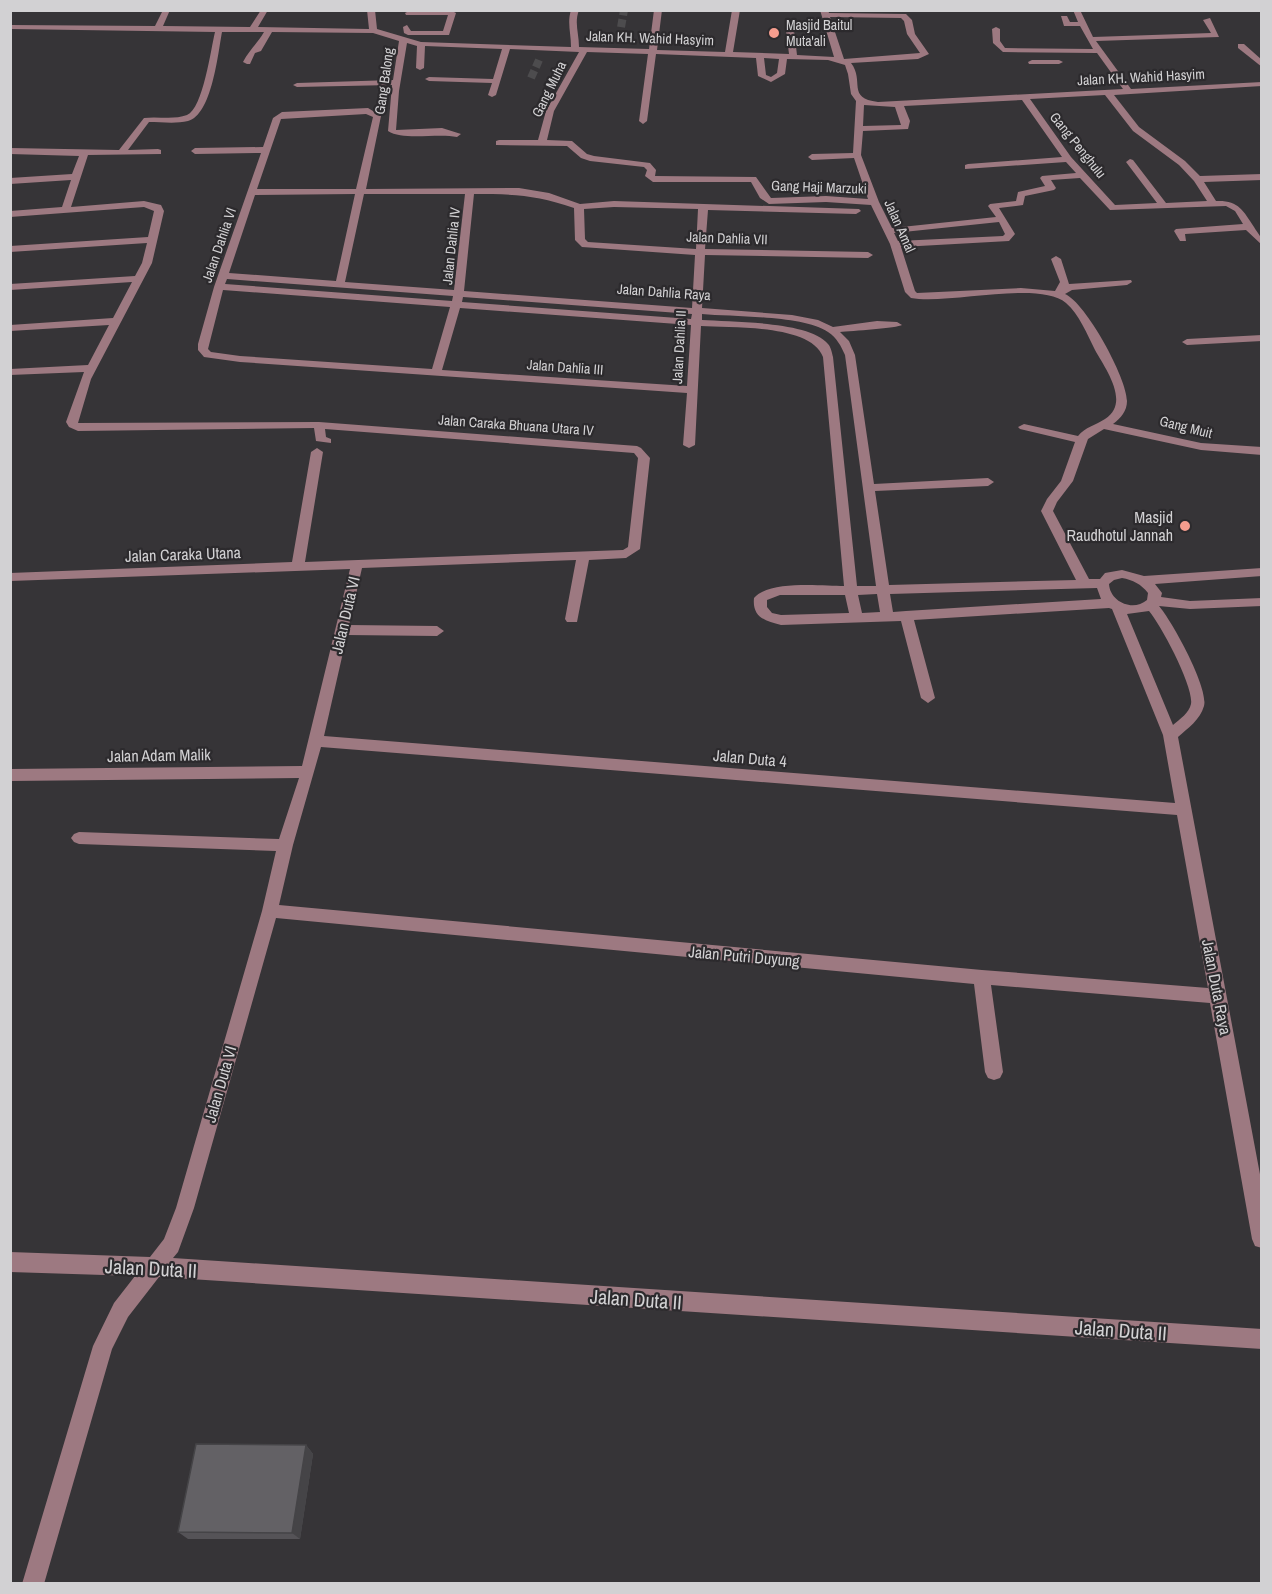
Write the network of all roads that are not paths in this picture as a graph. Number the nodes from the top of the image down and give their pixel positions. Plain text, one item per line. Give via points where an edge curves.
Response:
1 (167, 10) edge
2 (265, 10) edge
3 (371, 10) edge
4 (575, 10) edge
5 (658, 10) edge
6 (736, 10) edge
7 (1076, 10) edge
8 (409, 12) edge
9 (824, 13) edge
10 (1064, 18) dead end
11 (1208, 20) dead end
12 (1081, 24) junction
13 (407, 27) junction
14 (12, 29) edge
15 (158, 29) junction
16 (219, 29) junction
17 (253, 29) junction
18 (996, 29) dead end
19 (268, 30) junction
20 (790, 30) dead end
21 (373, 31) junction
22 (446, 33) junction
23 (392, 34) junction
24 (619, 39) tunnel mouth
25 (1090, 39) junction
26 (404, 42) junction
27 (421, 44) junction
28 (444, 44) junction
29 (1241, 46) dead end
30 (507, 47) junction
31 (544, 47) junction
32 (575, 49) junction
33 (585, 49) junction
34 (620, 50) junction
35 (651, 51) junction
36 (1098, 51) junction
37 (729, 53) junction
38 (760, 54) junction
39 (783, 55) junction
40 (793, 56) junction
41 (538, 60) tunnel mouth
42 (842, 60) junction
43 (247, 62) dead end
44 (1032, 62) dead end
45 (1064, 62) dead end
46 (1262, 65) edge
47 (420, 68) dead end
48 (429, 79) dead end
49 (495, 81) junction
50 (396, 82) junction
51 (1262, 84) edge
52 (297, 85) dead end
53 (1129, 92) junction
54 (1108, 93) junction
55 (492, 95) dead end
56 (1024, 97) junction
57 (860, 101) junction
58 (899, 105) junction
59 (643, 121) dead end
60 (856, 129) junction
61 (457, 134) dead end
62 (499, 143) dead end
63 (542, 143) junction
64 (265, 150) junction
65 (10, 151) edge
66 (195, 151) dead end
67 (122, 152) junction
68 (158, 152) dead end
69 (84, 153) junction
70 (857, 155) junction
71 (812, 157) dead end
72 (1068, 159) junction
73 (1130, 162) dead end
74 (968, 167) dead end
75 (1082, 175) junction
76 (74, 177) junction
77 (1262, 177) edge
78 (1198, 179) junction
79 (10, 182) edge
80 (362, 190) junction
81 (470, 190) junction
82 (253, 192) junction
83 (874, 202) junction
84 (1213, 203) junction
85 (1164, 206) junction
86 (579, 207) junction
87 (703, 207) junction
88 (65, 211) junction
89 (856, 211) dead end
90 (10, 214) edge
91 (1002, 219) junction
92 (1249, 221) junction
93 (889, 231) junction
94 (1183, 239) dead end
95 (154, 240) junction
96 (1262, 243) edge
97 (895, 244) junction
98 (10, 249) edge
99 (702, 252) junction
100 (868, 255) dead end
101 (1056, 259) dead end
102 (224, 276) junction
103 (139, 279) junction
104 (1127, 282) dead end
105 (340, 284) junction
106 (10, 287) edge
107 (219, 287) junction
108 (1058, 294) junction
109 (457, 299) junction
110 (696, 314) junction
111 (117, 321) junction
112 (897, 325) dead end
113 (10, 328) edge
114 (831, 330) junction
115 (1262, 338) edge
116 (1187, 342) dead end
117 (203, 350) joint
118 (92, 368) junction
119 (10, 372) edge
120 (436, 373) junction
121 (692, 390) junction
122 (1103, 424) junction
123 (319, 425) junction
124 (1024, 427) dead end
125 (1080, 440) junction
126 (327, 441) dead end
127 (689, 445) dead end
128 (1262, 451) edge
129 (317, 452) dead end
130 (988, 482) dead end
131 (868, 488) junction
132 (583, 556) junction
133 (357, 564) junction
134 (298, 566) junction
135 (1262, 572) edge
136 (10, 577) edge
137 (1143, 580) junction
138 (1084, 582) junction
139 (1103, 583) junction
140 (882, 590) junction
141 (851, 591) junction
142 (1262, 602) edge
143 (1153, 603) junction
144 (1115, 605) junction
145 (906, 616) junction
146 (856, 617) junction
147 (887, 617) junction
148 (572, 619) dead end
149 (341, 630) junction
150 (437, 631) dead end
151 (928, 698) dead end
152 (1170, 735) junction
153 (315, 741) junction
154 (308, 772) junction
155 (10, 775) edge
156 (1182, 804) junction
157 (79, 838) dead end
158 (285, 844) junction
159 (270, 911) junction
160 (982, 977) junction
161 (1219, 996) junction
162 (994, 1072) dead end
163 (1262, 1239) edge
164 (10, 1262) edge
165 (155, 1267) junction
166 (1262, 1339) edge
167 (33, 1584) edge

1 - 15 street
2 - 17 street
3 - 21 street
4 - 32 street via 571,22
5 - 35 street
6 - 37 street
7 - 12 street
8 - 13 street
8 - 22 street via 452,13
9 - 42 street
9 - 42 street, Jalan KH. Wahid Hasyim via 903,16 925,54
10 - 12 street via 1067,24
11 - 25 street via 1216,35
12 - 25 street
13 - 22 street via 408,33
13 - 23 street
14 - 15 street, Jalan KH. Wahid Hasyim
15 - 16 street, Jalan KH. Wahid Hasyim
16 - 17 street, Jalan KH. Wahid Hasyim via 232,25
16 - 67 street via 205,94 192,117 147,120
17 - 19 street, Jalan KH. Wahid Hasyim
18 - 36 street via 994,36 1003,50
19 - 21 street, Jalan KH. Wahid Hasyim
19 - 43 street
20 - 40 street
21 - 23 street, Jalan KH. Wahid Hasyim
22 - 28 street
23 - 26 street, Jalan KH. Wahid Hasyim
24 - 34 street
25 - 36 street
26 - 27 street, Jalan KH. Wahid Hasyim
26 - 50 street, Gang Balong
27 - 28 street, Jalan KH. Wahid Hasyim
27 - 47 street
28 - 30 street, Jalan KH. Wahid Hasyim
29 - 46 street
30 - 31 street, Jalan KH. Wahid Hasyim
30 - 49 street
31 - 32 street, Jalan KH. Wahid Hasyim
31 - 41 street
32 - 33 street, Jalan KH. Wahid Hasyim
33 - 34 street, Jalan KH. Wahid Hasyim
33 - 63 street, Gang Muha via 550,111
34 - 35 street, Jalan KH. Wahid Hasyim
35 - 37 street, Jalan KH. Wahid Hasyim
35 - 59 street
36 - 53 street via 1100,61
37 - 38 street, Jalan KH. Wahid Hasyim
38 - 39 street, Jalan KH. Wahid Hasyim
38 - 39 street via 762,76 771,84 781,74
39 - 40 street, Jalan KH. Wahid Hasyim
40 - 42 street, Jalan KH. Wahid Hasyim
42 - 57 street via 851,68
44 - 45 street
48 - 49 street
49 - 55 street
50 - 52 street
50 - 61 street, Gang Balong via 392,131
51 - 53 street, Jalan KH. Wahid Hasyim
53 - 54 street, Jalan KH. Wahid Hasyim
54 - 56 street, Jalan KH. Wahid Hasyim
54 - 78 street via 1136,129
56 - 58 street, Jalan KH. Wahid Hasyim
56 - 72 street, Gang Penghulu
57 - 58 street, Jalan KH. Wahid Hasyim
57 - 60 street, Jalan Amal
58 - 60 street via 905,127
60 - 70 street, Jalan Amal
62 - 63 street
63 - 83 street, Gang Haji Marzuki via 569,143 593,159 647,165 653,179 753,179 769,201
64 - 66 street
64 - 80 street, Jalan Dahlia VI via 277,118 287,114 368,111 377,116
64 - 82 street, Jalan Dahlia VI
65 - 69 street
67 - 68 street
67 - 69 street
69 - 76 street
70 - 71 street
70 - 83 street, Jalan Amal
72 - 74 street
72 - 75 street, Gang Penghulu
73 - 85 street
75 - 85 street, Gang Penghulu via 1113,208
75 - 91 street via 1045,178 1051,188 1021,194 1020,203 993,206
76 - 79 street
76 - 88 street
77 - 78 street
78 - 84 street
80 - 81 street
80 - 82 street
80 - 105 street
81 - 86 street via 537,193
81 - 109 street, Jalan Dahlia IV
82 - 102 street, Jalan Dahlia VI
83 - 93 street, Jalan Amal
84 - 85 street
84 - 92 street via 1237,206
86 - 87 street, Jalan Dahlia VII
86 - 99 street, Jalan Dahlia VII via 579,240 585,245
87 - 89 street, Jalan Dahlia VII
87 - 99 street, Jalan Dahlia II
88 - 90 street
88 - 95 street via 144,204 158,207
91 - 93 street
91 - 97 street via 1010,237 1001,240
92 - 94 street via 1179,231
92 - 96 street
93 - 97 street, Jalan Amal
95 - 98 street
95 - 103 street
97 - 108 street, Jalan Amal via 910,292 915,296 1037,291
99 - 100 street, Jalan Dahlia VII
99 - 110 street, Jalan Dahlia II
101 - 108 street via 1065,282
102 - 105 street, Jalan Dahlia Raya
102 - 107 street, Jalan Dahlia VI
103 - 106 street
103 - 111 street
104 - 108 street via 1069,287
105 - 109 street, Jalan Dahlia Raya
107 - 109 street, Jalan Dahlia Raya
107 - 117 street, Jalan Dahlia VI
108 - 122 street via 1071,301 1110,365 1121,395 1120,411
109 - 110 street, Jalan Dahlia Raya
109 - 120 street
110 - 114 street, Jalan Dahlia Raya via 792,318
110 - 121 street, Jalan Dahlia II
110 - 141 street, Jalan Dahlia Raya via 805,333 824,346
111 - 113 street
111 - 118 street
112 - 114 street
114 - 131 street via 844,341 850,355
115 - 116 street
117 - 120 street, Jalan Dahlia III via 222,357
118 - 119 street
118 - 123 street, Jalan Caraka Bhuana Utara IV via 72,422 78,428
120 - 121 street, Jalan Dahlia III
121 - 127 street, Jalan Dahlia II
122 - 125 street
122 - 128 street, Gang Muit via 1212,450
123 - 126 street via 320,439
123 - 132 street, Jalan Caraka Bhuana Utara IV via 637,450 644,458 634,549 626,554
124 - 125 street
125 - 138 street via 1065,485 1050,500 1047,511
129 - 134 street
130 - 131 street
131 - 140 street
132 - 133 street, Jalan Caraka Bhuana Utara IV
132 - 148 street
133 - 134 street, Jalan Caraka Utana
133 - 149 street, Jalan Duta VI
134 - 136 street, Jalan Caraka Utana
135 - 137 street
137 - 139 street via 1122,574 1110,576
137 - 143 street via 1155,593
138 - 139 street
138 - 140 street
139 - 144 street via 1102,593
140 - 141 street
140 - 147 street
141 - 146 street, Jalan Dahlia Raya
141 - 146 street via 769,593 761,598 760,608 768,617 781,620
142 - 143 street
143 - 144 street via 1137,610
143 - 152 street via 1165,621 1200,704
144 - 145 street
144 - 152 street, Jalan Duta Raya
145 - 147 street
145 - 151 street
146 - 147 street
149 - 150 street
149 - 153 street, Jalan Duta VI
152 - 156 street, Jalan Duta Raya
153 - 154 street, Jalan Duta VI
153 - 156 street, Jalan Duta 4
154 - 155 street, Jalan Adam Malik
154 - 158 street, Jalan Duta VI
156 - 161 street, Jalan Duta Raya
157 - 158 street
158 - 159 street, Jalan Duta VI
159 - 160 street, Jalan Putri Duyung
159 - 165 street, Jalan Duta VI via 185,1208 171,1245
160 - 161 street, Jalan Putri Duyung
160 - 162 street
161 - 163 street, Jalan Duta Raya
164 - 165 street, Jalan Duta II
165 - 166 street, Jalan Duta II
165 - 167 street, Jalan Duta VI via 126,1302 104,1346

